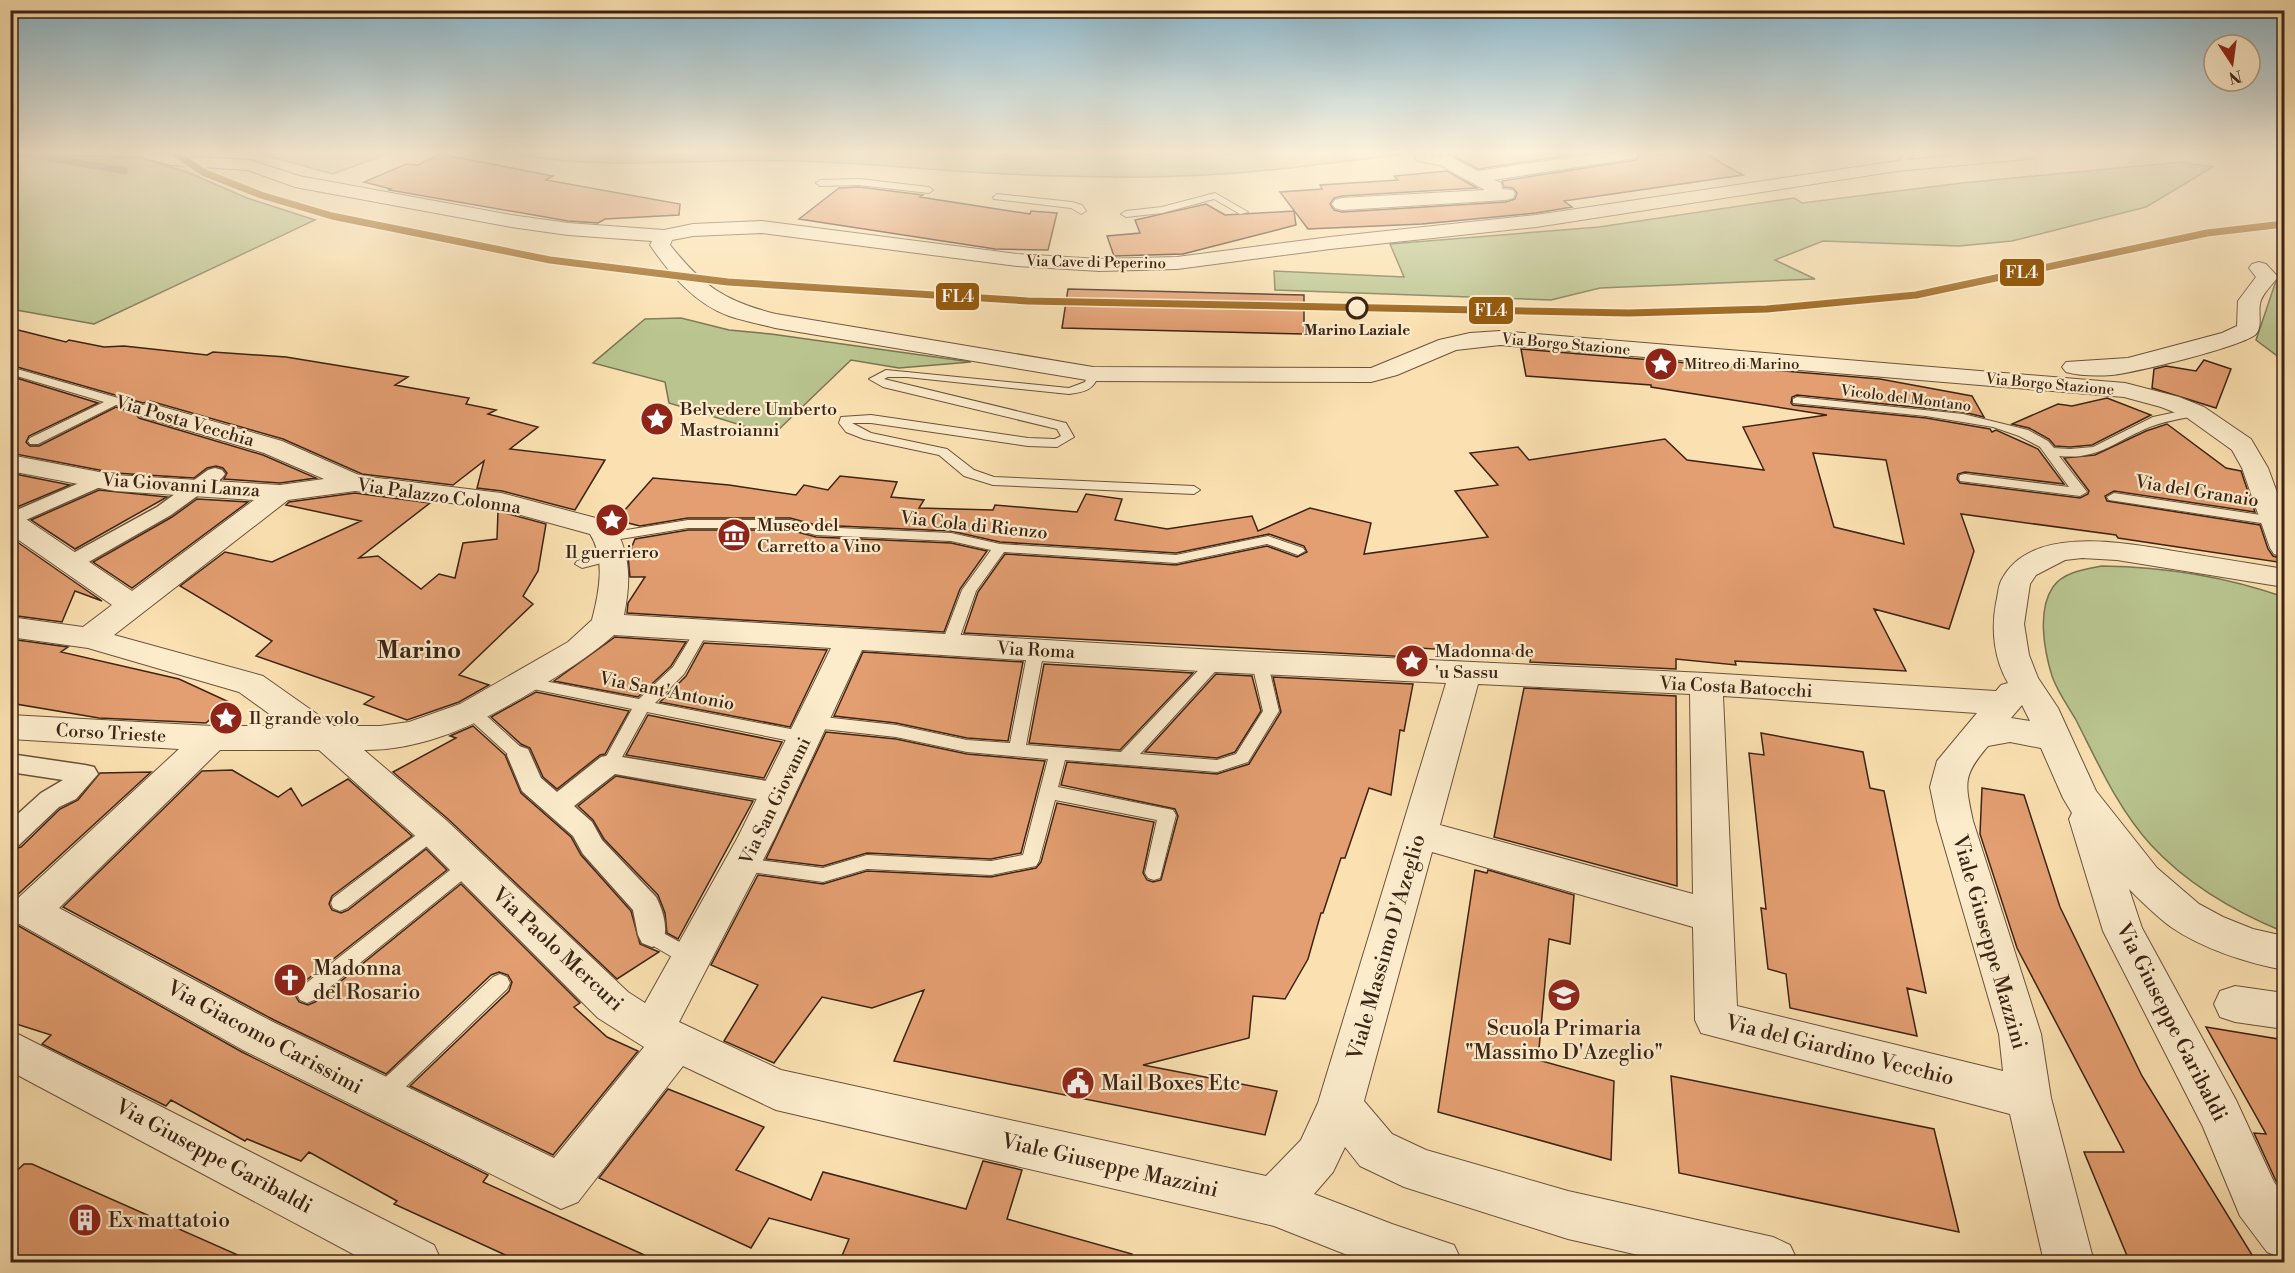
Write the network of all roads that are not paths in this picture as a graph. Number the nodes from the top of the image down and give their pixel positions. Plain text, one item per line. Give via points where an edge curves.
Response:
1 (471, 213) edge
2 (1131, 213) edge
3 (1528, 213) edge
4 (1583, 213) edge
5 (1126, 214) dead end
6 (1536, 221) junction
7 (664, 236) junction
8 (2259, 268) dead end
9 (10, 370) edge
10 (1093, 374) junction
11 (1939, 374) junction
12 (114, 401) junction
13 (1797, 401) dead end
14 (149, 411) joint
15 (2195, 412) junction
16 (34, 441) dead end
17 (2052, 451) junction
18 (10, 463) edge
19 (1965, 478) dead end
20 (100, 480) junction
21 (206, 481) junction
22 (355, 483) junction
23 (1194, 490) dead end
24 (280, 493) junction
25 (2114, 497) dead end
26 (10, 521) edge
27 (2274, 521) junction
28 (607, 540) junction
29 (1000, 548) junction
30 (2284, 548) edge
31 (1298, 551) dead end
32 (71, 563) junction
33 (582, 564) dead end
34 (2284, 578) edge
35 (132, 605) junction
36 (607, 624) junction
37 (10, 627) edge
38 (702, 630) junction
39 (89, 638) junction
40 (851, 639) junction
41 (949, 645) junction
42 (1036, 650) junction
43 (1216, 661) junction
44 (1260, 664) junction
45 (1465, 674) junction
46 (521, 682) junction
47 (1706, 684) junction
48 (2014, 691) junction
49 (642, 706) junction
50 (472, 712) junction
51 (10, 727) edge
52 (810, 730) junction
53 (412, 734) junction
54 (1977, 735) junction
55 (212, 738) junction
56 (327, 738) junction
57 (2055, 738) junction
58 (1017, 750) junction
59 (1058, 754) junction
60 (519, 755) joint
61 (1125, 759) junction
62 (10, 763) edge
63 (610, 764) junction
64 (366, 771) junction
65 (1048, 792) junction
66 (779, 793) junction
67 (2081, 798) junction
68 (557, 806) junction
69 (434, 831) junction
70 (1418, 834) junction
71 (10, 838) edge
72 (469, 865) junction
73 (743, 865) junction
74 (1154, 873) dead end
75 (340, 903) dead end
76 (1713, 916) junction
77 (652, 935) joint
78 (2284, 953) edge
79 (694, 959) junction
80 (501, 983) dead end
81 (307, 994) dead end
82 (2235, 1004) dead end
83 (2284, 1011) edge
84 (664, 1036) junction
85 (10, 1049) edge
86 (776, 1089) joint
87 (380, 1096) junction
88 (2029, 1098) junction
89 (1340, 1106) junction
90 (1274, 1202) junction
91 (2284, 1235) edge
92 (417, 1263) edge
93 (1437, 1263) edge
94 (1773, 1263) edge
95 (2069, 1263) edge

1 - 7 street, Via Cave di Peperino via 568,229
2 - 5 lane
3 - 6 street
4 - 6 street, Via Cave di Peperino
6 - 7 street, Via Cave di Peperino via 1141,265 982,256 762,227 693,230
7 - 10 street via 660,242 662,249 686,278 716,302 736,311 775,321
8 - 11 street via 2267,277 2249,301 2248,329 2230,338 2110,368 1953,368
9 - 12 lane, Via Posta Vecchia
10 - 11 street, Via Borgo Stazione via 1371,375 1389,372 1439,347 1477,338 1500,338
10 - 23 lane via 1090,384 1070,391 907,374 886,374 875,379 1062,426 1068,437 1057,443 871,418 851,418 845,423 868,436 943,452 969,474 993,481
11 - 15 street, Via Borgo Stazione via 2125,390
12 - 14 lane, Via Posta Vecchia
12 - 16 lane
13 - 17 lane, Vicolo del Montano via 1946,416 2011,428
14 - 22 street, Via Posta Vecchia via 273,447
15 - 17 lane via 2156,420 2085,454
15 - 27 street, Via Borgo Stazione via 2242,445 2255,468
17 - 19 lane via 2055,461 2080,492
18 - 20 street, Via Giovanni Lanza
20 - 21 street, Via Giovanni Lanza
20 - 26 street
21 - 24 street, Via Giovanni Lanza
21 - 32 street via 164,512
22 - 24 street, Via Palazzo Colonna
22 - 28 street, Via Palazzo Colonna via 501,501
24 - 35 street, Via Palazzo Colonna
25 - 27 lane, Via del Granaio
26 - 32 street
27 - 30 street, Via Borgo Stazione
28 - 29 lane, Via Cola di Rienzo via 688,524 790,525 816,531 951,537
28 - 33 lane, Via Cola di Rienzo
28 - 36 street via 614,598
29 - 31 lane, Via Cola di Rienzo via 1176,559 1268,540
29 - 41 lane via 969,590
32 - 35 street
34 - 48 street via 2117,551 2082,549 2049,555 2026,569 2015,582 2008,624
35 - 39 street, Via Palazzo Colonna
36 - 38 street, Via Roma
36 - 46 street via 579,649
37 - 39 street, Via Paolo Mercuri
38 - 40 street, Via Roma
38 - 49 lane via 679,670
39 - 56 street, Via Paolo Mercuri via 251,684
40 - 41 street, Via Roma
40 - 52 street, Via San Giovanni
41 - 42 street, Via Roma
42 - 43 street, Via Roma
42 - 58 lane
43 - 44 street, Via Roma
43 - 61 lane
44 - 45 street, Via Roma
44 - 61 lane, Via Sant'Antonio via 1271,711 1242,758 1217,766
45 - 47 street, Via Costa Batocchi
45 - 70 street, Viale Massimo D'Azeglio
46 - 49 lane, Via Sant'Antonio
46 - 50 street
47 - 48 street, Via Costa Batocchi
47 - 76 street, Via del Giardino Vecchio
48 - 54 street, Viale Giuseppe Mazzini
48 - 57 street via 2037,700
49 - 52 lane, Via Sant'Antonio
49 - 63 lane
50 - 53 street
50 - 60 lane
51 - 55 street, Corso Trieste
52 - 58 lane, Via Sant'Antonio via 896,731 967,746
52 - 66 street, Via San Giovanni
53 - 56 street, Corso Trieste
53 - 64 street via 384,750
54 - 57 street via 2010,730
54 - 88 street, Viale Giuseppe Mazzini via 1955,760 1948,787 2020,1034
55 - 56 street, Corso Trieste
55 - 87 street, Via Giacomo Carissimi via 30,911 258,1036
56 - 64 street, Via Paolo Mercuri
57 - 67 street
58 - 59 lane, Via Sant'Antonio
59 - 61 lane, Via Sant'Antonio
59 - 65 lane
60 - 68 street via 531,784
62 - 71 street via 85,774
63 - 66 street
63 - 68 street
64 - 69 street, Via Paolo Mercuri
65 - 73 lane via 1030,861 991,867 867,862 823,875
65 - 74 lane via 1167,815
66 - 73 street, Via San Giovanni
67 - 78 street via 2143,879 2171,904 2209,929
67 - 91 street, Via Giuseppe Garibaldi via 2123,931 2220,1115 2257,1199
68 - 77 street via 584,829 592,847 646,905
69 - 72 street, Via Paolo Mercuri
69 - 75 lane
70 - 76 street
70 - 89 street, Viale Massimo D'Azeglio
72 - 81 lane
72 - 84 street, Via Paolo Mercuri via 613,1005
73 - 79 street, Via San Giovanni
76 - 88 street, Via del Giardino Vecchio via 1716,1020
77 - 79 lane
79 - 84 street, Via San Giovanni
80 - 87 lane
82 - 83 street
84 - 86 street, Via Paolo Mercuri
84 - 87 street, Via Giacomo Carissimi via 561,1186
85 - 92 street, Via Giuseppe Garibaldi
86 - 90 street, Viale Giuseppe Mazzini
88 - 95 street, Viale Giuseppe Mazzini
89 - 90 street, Viale Massimo D'Azeglio via 1317,1156
89 - 94 street via 1376,1150 1421,1171 1568,1215
90 - 93 street, Viale Giuseppe Mazzini

